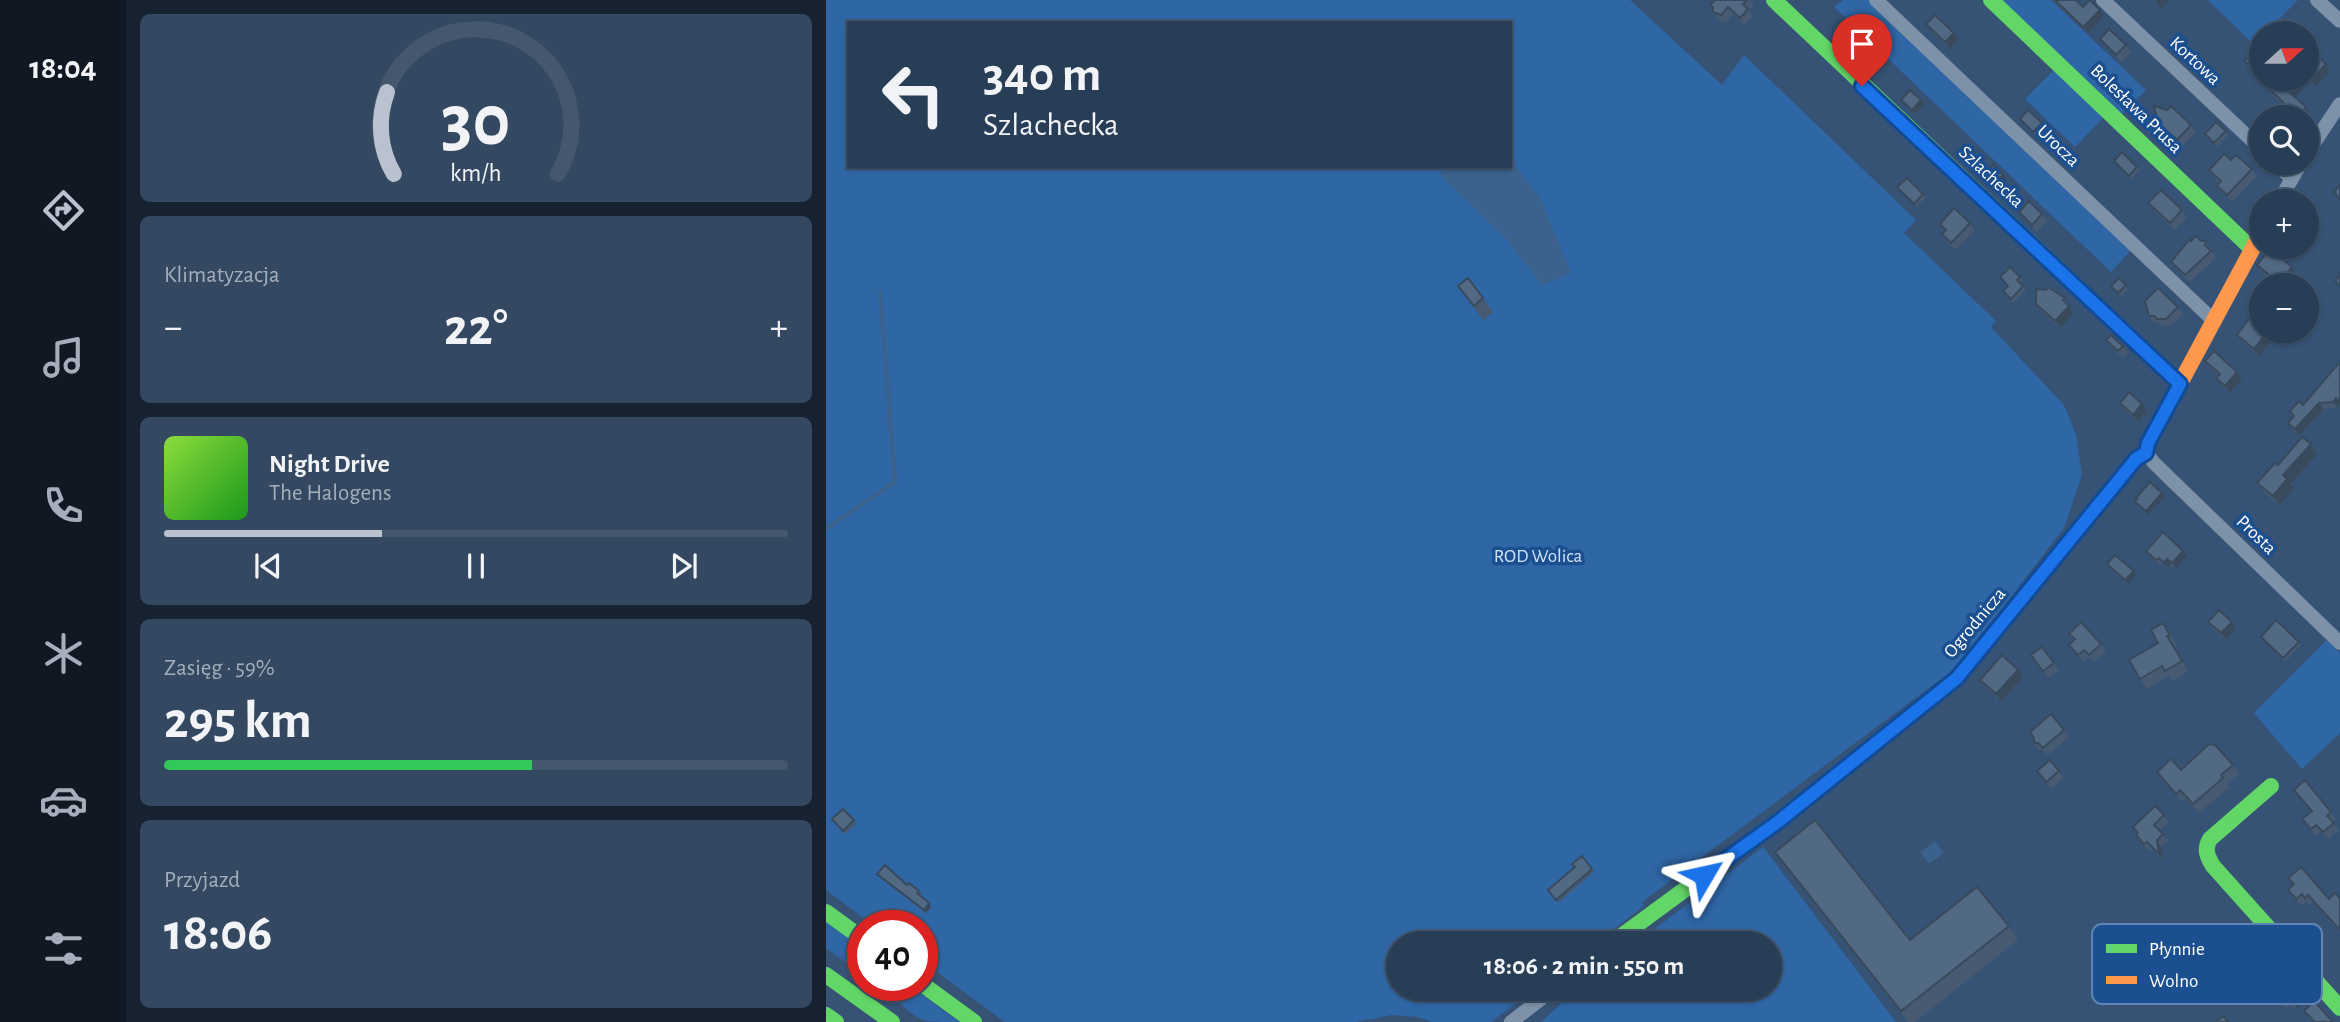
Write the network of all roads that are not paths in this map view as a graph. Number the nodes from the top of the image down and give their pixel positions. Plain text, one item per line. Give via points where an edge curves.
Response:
1 (1774, 0) edge
2 (1876, 0) edge
3 (1991, 0) edge
4 (2103, 0) edge
5 (2318, 0) edge
6 (2340, 22) edge
7 (2340, 104) edge
8 (2319, 136) edge
9 (2249, 138) edge
10 (2288, 175) edge
11 (2293, 175) edge
12 (2291, 178) junction
13 (2285, 189) edge
14 (2249, 246) edge
15 (2249, 255) edge
16 (2214, 321) junction
17 (2180, 384) junction
18 (2146, 453) junction
19 (2340, 643) edge
20 (2271, 786) dead end
21 (826, 912) edge
22 (2266, 924) edge
23 (847, 927) edge
24 (1628, 931) edge
25 (826, 975) edge
26 (2322, 988) edge
27 (938, 996) edge
28 (1538, 1001) edge
29 (2340, 1009) edge
30 (826, 1014) edge
31 (836, 1022) edge
32 (892, 1022) edge
33 (974, 1022) edge
34 (1511, 1022) edge

1 - 17 main road, Szlachecka
2 - 16 street, Urocza
3 - 14 main road, Bolesława Prusa
4 - 9 street, Kortowa
5 - 6 street
7 - 8 street
10 - 12 street
11 - 12 street
12 - 13 street
15 - 16 main road, Ogrodnicza
16 - 17 main road, Ogrodnicza
17 - 18 main road, Ogrodnicza
18 - 19 street, Prosta
18 - 24 main road, Ogrodnicza via 2136,459 1957,678 1779,821
20 - 22 main road via 2206,845 2207,857
21 - 23 main road
25 - 32 main road
26 - 29 main road
27 - 33 main road
28 - 34 street
30 - 31 main road

